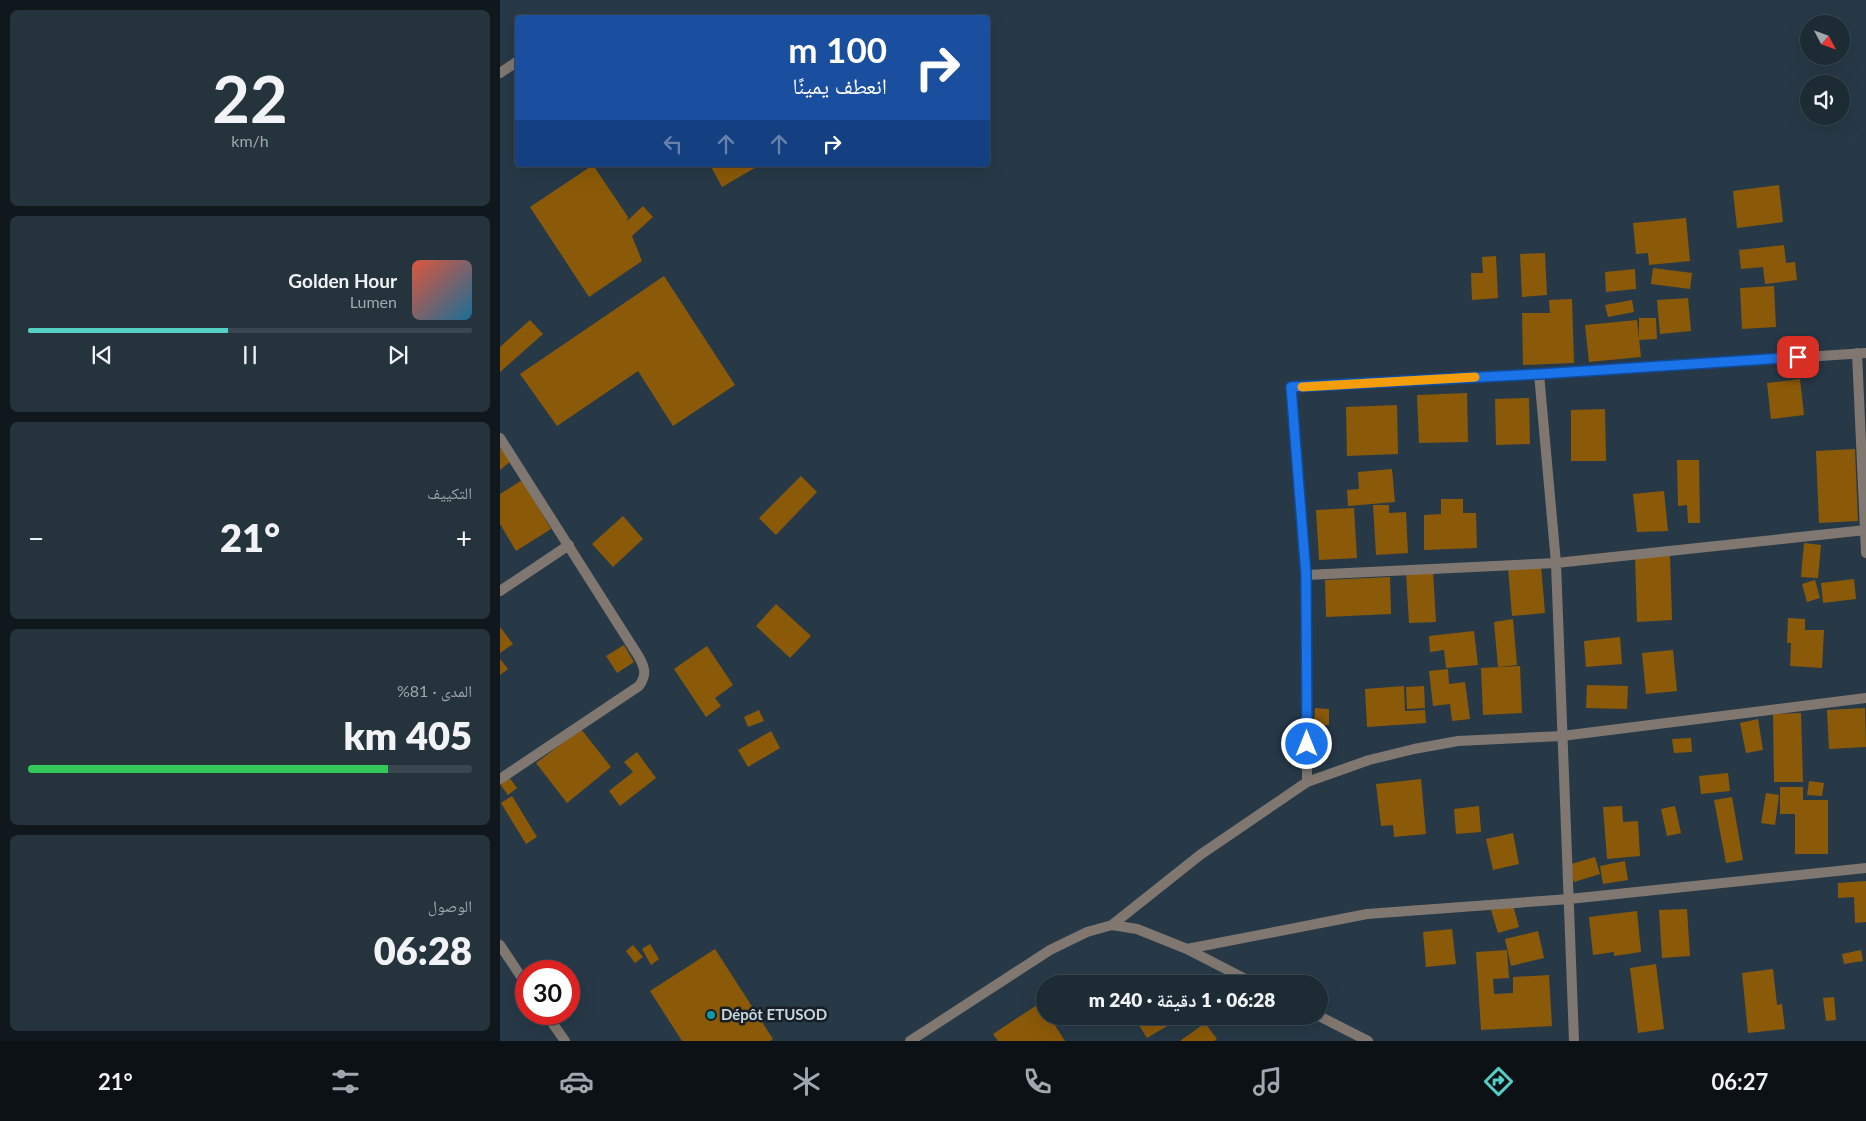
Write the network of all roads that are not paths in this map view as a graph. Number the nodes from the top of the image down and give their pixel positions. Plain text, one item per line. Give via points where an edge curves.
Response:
1 (515, 63) edge
2 (500, 73) edge
3 (1861, 353) edge
4 (1540, 374) junction
5 (500, 438) edge
6 (1865, 530) edge
7 (569, 545) junction
8 (1866, 553) edge
9 (1556, 563) junction
10 (1306, 575) junction
11 (500, 591) edge
12 (1866, 698) edge
13 (1562, 736) junction
14 (500, 779) edge
15 (1307, 782) junction
16 (1866, 868) edge
17 (1569, 899) junction
18 (1112, 925) junction
19 (500, 945) edge
20 (1187, 949) junction
21 (515, 968) edge
22 (1238, 975) edge
23 (1328, 1021) edge
24 (553, 1025) edge
25 (564, 1041) edge
26 (910, 1041) edge
27 (1368, 1041) edge
28 (1574, 1041) edge

1 - 2 street
3 - 4 street
3 - 6 street
4 - 9 street
4 - 10 street via 1291,387
5 - 7 street
6 - 8 street
6 - 9 street
7 - 11 street
7 - 14 street via 639,657 645,672 644,679 619,700
9 - 10 street
9 - 13 street
10 - 15 street
12 - 13 street
13 - 15 street via 1458,741 1370,760
13 - 17 street
15 - 18 street via 1200,855
16 - 17 street
17 - 20 street via 1367,914
17 - 28 street
18 - 20 street via 1137,929
18 - 26 street via 1087,932 1050,950
19 - 21 street
20 - 22 street
23 - 27 street
24 - 25 street

